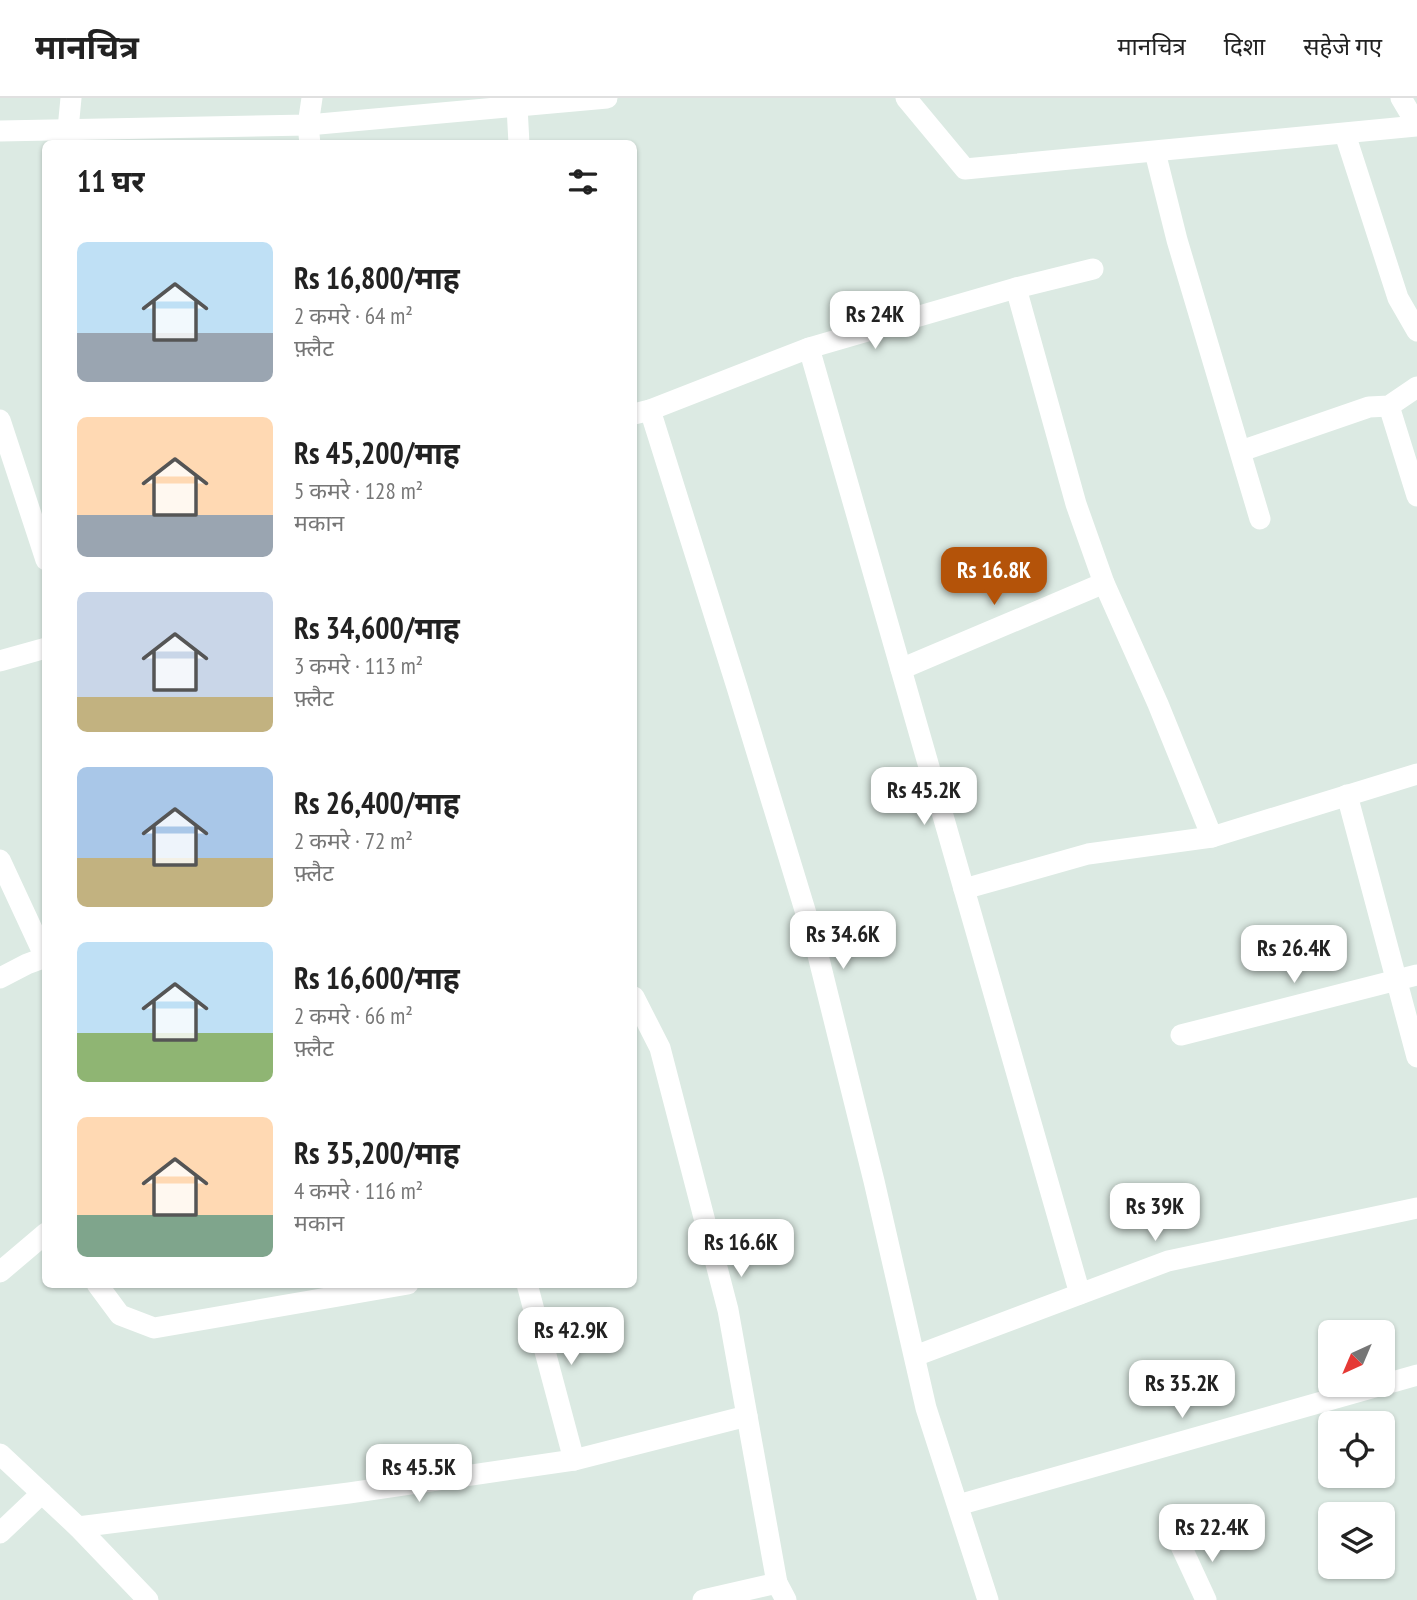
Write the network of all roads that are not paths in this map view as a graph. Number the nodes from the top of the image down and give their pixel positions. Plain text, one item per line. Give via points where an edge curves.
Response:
1 (71, 98) edge
2 (312, 98) edge
3 (607, 98) edge
4 (906, 98) edge
5 (1401, 98) edge
6 (585, 99) edge
7 (459, 105) edge
8 (517, 106) junction
9 (1417, 126) edge
10 (68, 129) junction
11 (0, 131) edge
12 (309, 134) edge
13 (1345, 134) junction
14 (128, 136) edge
15 (519, 140) edge
16 (1155, 152) junction
17 (1093, 269) dead end
18 (1016, 288) junction
19 (1417, 331) edge
20 (809, 348) junction
21 (1417, 387) edge
22 (1389, 406) junction
23 (642, 412) edge
24 (0, 420) edge
25 (1241, 452) junction
26 (8, 473) edge
27 (1417, 496) edge
28 (1260, 519) dead end
29 (42, 551) edge
30 (1104, 583) junction
31 (42, 649) edge
32 (0, 660) edge
33 (901, 669) junction
34 (1417, 774) edge
35 (1347, 796) junction
36 (1212, 837) junction
37 (0, 860) edge
38 (964, 889) junction
39 (42, 951) edge
40 (42, 958) edge
41 (0, 978) edge
42 (1407, 978) edge
43 (637, 1003) edge
44 (1181, 1035) dead end
45 (1417, 1057) edge
46 (1417, 1209) edge
47 (42, 1236) edge
48 (0, 1272) edge
49 (100, 1288) edge
50 (385, 1288) edge
51 (528, 1288) edge
52 (1080, 1294) junction
53 (915, 1356) junction
54 (1417, 1375) edge
55 (747, 1416) junction
56 (0, 1454) edge
57 (574, 1460) junction
58 (42, 1493) junction
59 (958, 1505) junction
60 (78, 1527) junction
61 (0, 1533) edge
62 (1181, 1546) dead end
63 (781, 1592) edge
64 (148, 1600) edge
65 (703, 1600) edge
66 (988, 1600) edge
67 (1206, 1600) edge

1 - 10 street
2 - 12 street
3 - 6 street
4 - 16 street via 965,169
5 - 9 street
6 - 8 street
7 - 8 street
7 - 12 street
8 - 15 street
9 - 13 street
10 - 11 street
10 - 14 street
12 - 14 street
13 - 16 street
13 - 19 street via 1398,299
16 - 25 street
17 - 18 street
18 - 20 street
18 - 30 street via 1076,504
20 - 23 street
20 - 33 street
21 - 22 street
22 - 25 street via 1369,407
22 - 27 street
23 - 53 street via 737,687 815,943
24 - 26 street
25 - 28 street
26 - 29 street
30 - 33 street
30 - 36 street
31 - 32 street
33 - 38 street
34 - 35 street
35 - 36 street
35 - 42 street
36 - 38 street via 1088,854
37 - 39 street
38 - 52 street
40 - 41 street
42 - 44 street
42 - 45 street
43 - 55 street via 660,1048 728,1310
46 - 52 street via 1168,1261
47 - 48 street
49 - 50 street via 120,1315 154,1328
51 - 57 street
52 - 53 street
53 - 59 street via 926,1408
54 - 59 street
55 - 57 street
55 - 63 street
56 - 58 street
57 - 60 street
58 - 60 street
58 - 61 street
59 - 66 street
60 - 64 street
62 - 67 street
63 - 65 street

